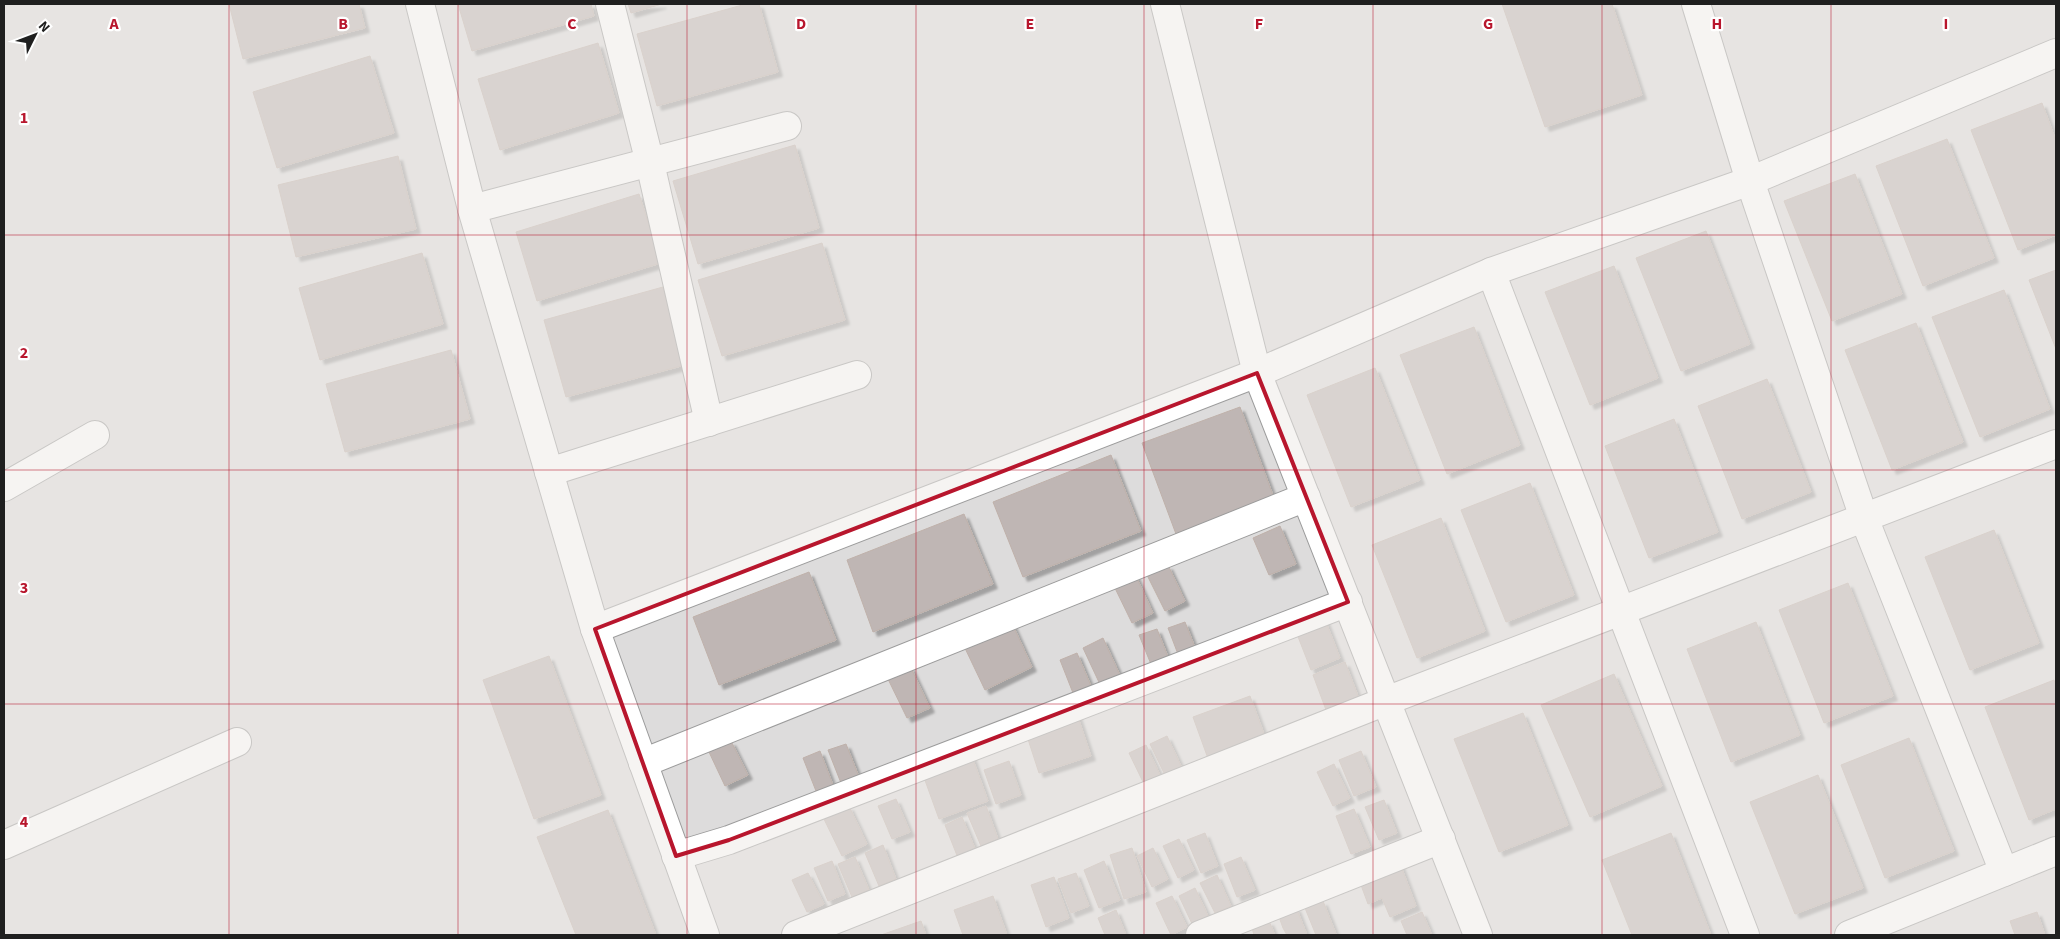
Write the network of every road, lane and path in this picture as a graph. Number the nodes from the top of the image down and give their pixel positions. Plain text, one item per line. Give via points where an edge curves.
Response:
1 (420, 4) edge
2 (610, 4) edge
3 (1165, 4) edge
4 (1696, 4) edge
5 (2056, 53) edge
6 (787, 126) dead end
7 (650, 163) junction
8 (1750, 181) junction
9 (472, 209) junction
10 (1491, 272) junction
11 (1257, 373) junction
12 (857, 375) dead end
13 (709, 422) junction
14 (94, 435) dead end
15 (2056, 444) edge
16 (549, 472) junction
17 (4, 487) edge
18 (1306, 497) junction
19 (1864, 518) junction
20 (1348, 602) junction
21 (1621, 611) junction
22 (595, 629) junction
23 (1386, 701) junction
24 (237, 742) dead end
25 (643, 762) junction
26 (1441, 839) junction
27 (4, 845) edge
28 (2056, 851) edge
29 (676, 856) junction
30 (2004, 872) junction
31 (705, 935) edge
32 (796, 935) edge
33 (1200, 935) edge
34 (1478, 935) edge
35 (1745, 935) edge
36 (1849, 935) edge

1 - 9 street
2 - 7 street
3 - 11 street
4 - 8 street
5 - 8 street
6 - 7 street
7 - 9 street
7 - 13 street
8 - 10 street
8 - 19 street
9 - 16 street
10 - 11 street
10 - 21 street
11 - 18 street
11 - 22 street
12 - 13 street
13 - 16 street
14 - 17 street
15 - 19 street
16 - 22 street
18 - 20 street
18 - 25 street
19 - 21 street
19 - 30 street
20 - 23 street
20 - 29 street via 729,840
21 - 23 street
21 - 35 street
22 - 25 street
23 - 26 street
23 - 32 street
24 - 27 street
25 - 29 street
26 - 33 street
26 - 34 street
28 - 30 street
29 - 31 street
30 - 36 street

